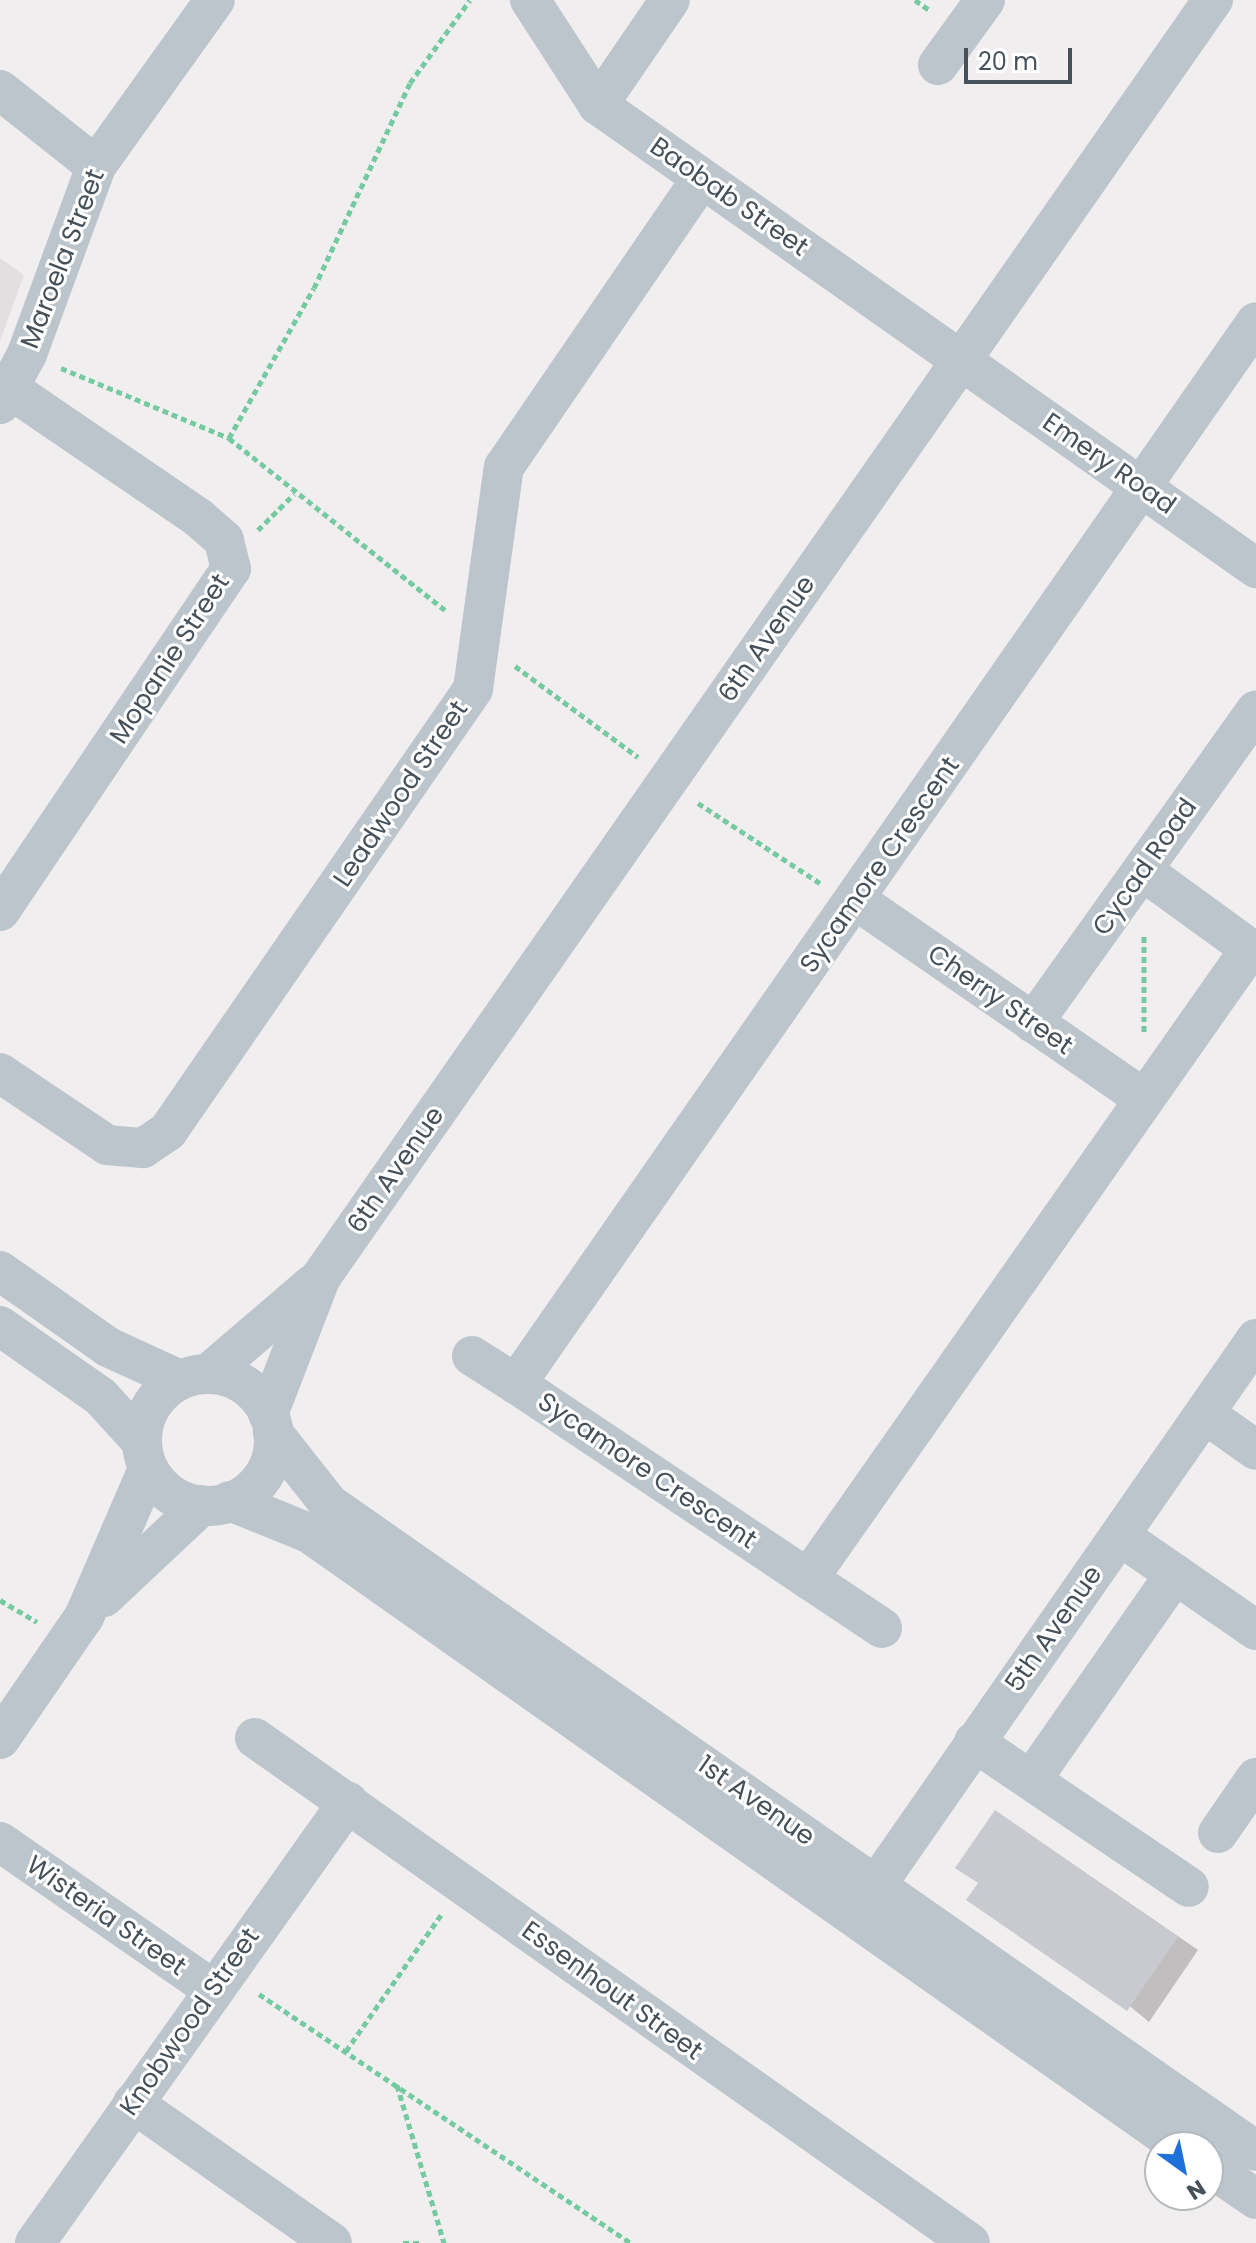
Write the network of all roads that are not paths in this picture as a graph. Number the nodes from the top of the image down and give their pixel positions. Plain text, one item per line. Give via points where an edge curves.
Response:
1 (215, 0) edge
2 (530, 0) edge
3 (670, 0) edge
4 (985, 0) edge
5 (1213, 0) edge
6 (938, 65) dead end
7 (0, 90) edge
8 (598, 105) junction
9 (96, 166) junction
10 (701, 179) junction
11 (1256, 322) edge
12 (962, 359) junction
13 (12, 383) edge
14 (1142, 487) junction
15 (1256, 568) edge
16 (1256, 710) edge
17 (1143, 871) junction
18 (840, 893) junction
19 (0, 911) edge
20 (1253, 951) edge
21 (1033, 1023) junction
22 (0, 1073) edge
23 (1144, 1099) junction
24 (0, 1271) edge
25 (321, 1277) junction
26 (0, 1326) edge
27 (1256, 1339) edge
28 (472, 1356) dead end
29 (194, 1377) junction
30 (516, 1384) junction
31 (1205, 1414) junction
32 (271, 1424) junction
33 (1256, 1450) edge
34 (145, 1456) junction
35 (216, 1503) junction
36 (1120, 1536) junction
37 (1175, 1574) junction
38 (808, 1579) junction
39 (84, 1617) junction
40 (882, 1628) dead end
41 (1256, 1630) edge
42 (255, 1738) dead end
43 (0, 1739) edge
44 (974, 1742) junction
45 (1256, 1778) edge
46 (1032, 1779) junction
47 (348, 1802) junction
48 (1218, 1833) dead end
49 (0, 1842) edge
50 (876, 1886) junction
51 (1189, 1887) dead end
52 (853, 1919) junction
53 (218, 1980) junction
54 (133, 2103) junction
55 (1158, 2131) edge
56 (1256, 2151) edge
57 (1224, 2177) edge
58 (1256, 2199) edge
59 (35, 2243) edge
60 (332, 2243) edge
61 (970, 2243) edge

1 - 9 street, Maroela Street
2 - 8 street, Baobab Street
3 - 8 street
4 - 6 street
5 - 12 street, 6th Avenue
7 - 9 street
8 - 10 street, Baobab Street
9 - 13 street, Maroela Street
10 - 12 street, Baobab Street
10 - 22 street, Leadwood Street via 504,467 481,662 455,720 157,1142 107,1145
11 - 14 street, Sycamore Crescent
12 - 14 street, Emery Road
12 - 25 street, 6th Avenue
13 - 19 street, Mopanie Street via 199,518 229,548 228,580
14 - 15 street, Emery Road
14 - 18 street, Sycamore Crescent
16 - 17 street, Cycad Road
17 - 20 street
17 - 21 street, Cycad Road
18 - 21 street, Cherry Street
18 - 30 street, Sycamore Crescent
20 - 23 street
21 - 23 street, Cherry Street
23 - 38 street
24 - 29 street via 108,1347
25 - 29 street, 6th Avenue
25 - 32 street, 6th Avenue
26 - 34 street via 101,1397
27 - 31 street, 5th Avenue
28 - 30 street
29 - 32 street via 245,1385
29 - 34 street via 152,1405
30 - 38 street, Sycamore Crescent
31 - 33 street
31 - 36 street, 5th Avenue
32 - 35 street via 261,1479
32 - 50 street, 1st Avenue via 329,1504
34 - 35 street via 167,1492
34 - 39 street
35 - 39 street
35 - 52 street, 1st Avenue via 309,1533
36 - 37 street
36 - 44 street, 5th Avenue
37 - 41 street
37 - 46 street
38 - 40 street, Sycamore Crescent
39 - 43 street
42 - 47 street, Essenhout Street
44 - 46 street
44 - 50 street, 5th Avenue
45 - 48 street
46 - 51 street
47 - 53 street, Knobwood Street
47 - 61 street, Essenhout Street
49 - 53 street, Wisteria Street
50 - 52 street, 5th Avenue
50 - 56 street, 1st Avenue
52 - 55 street, 1st Avenue
53 - 54 street, Knobwood Street
54 - 59 street, Knobwood Street
54 - 60 street
57 - 58 street

